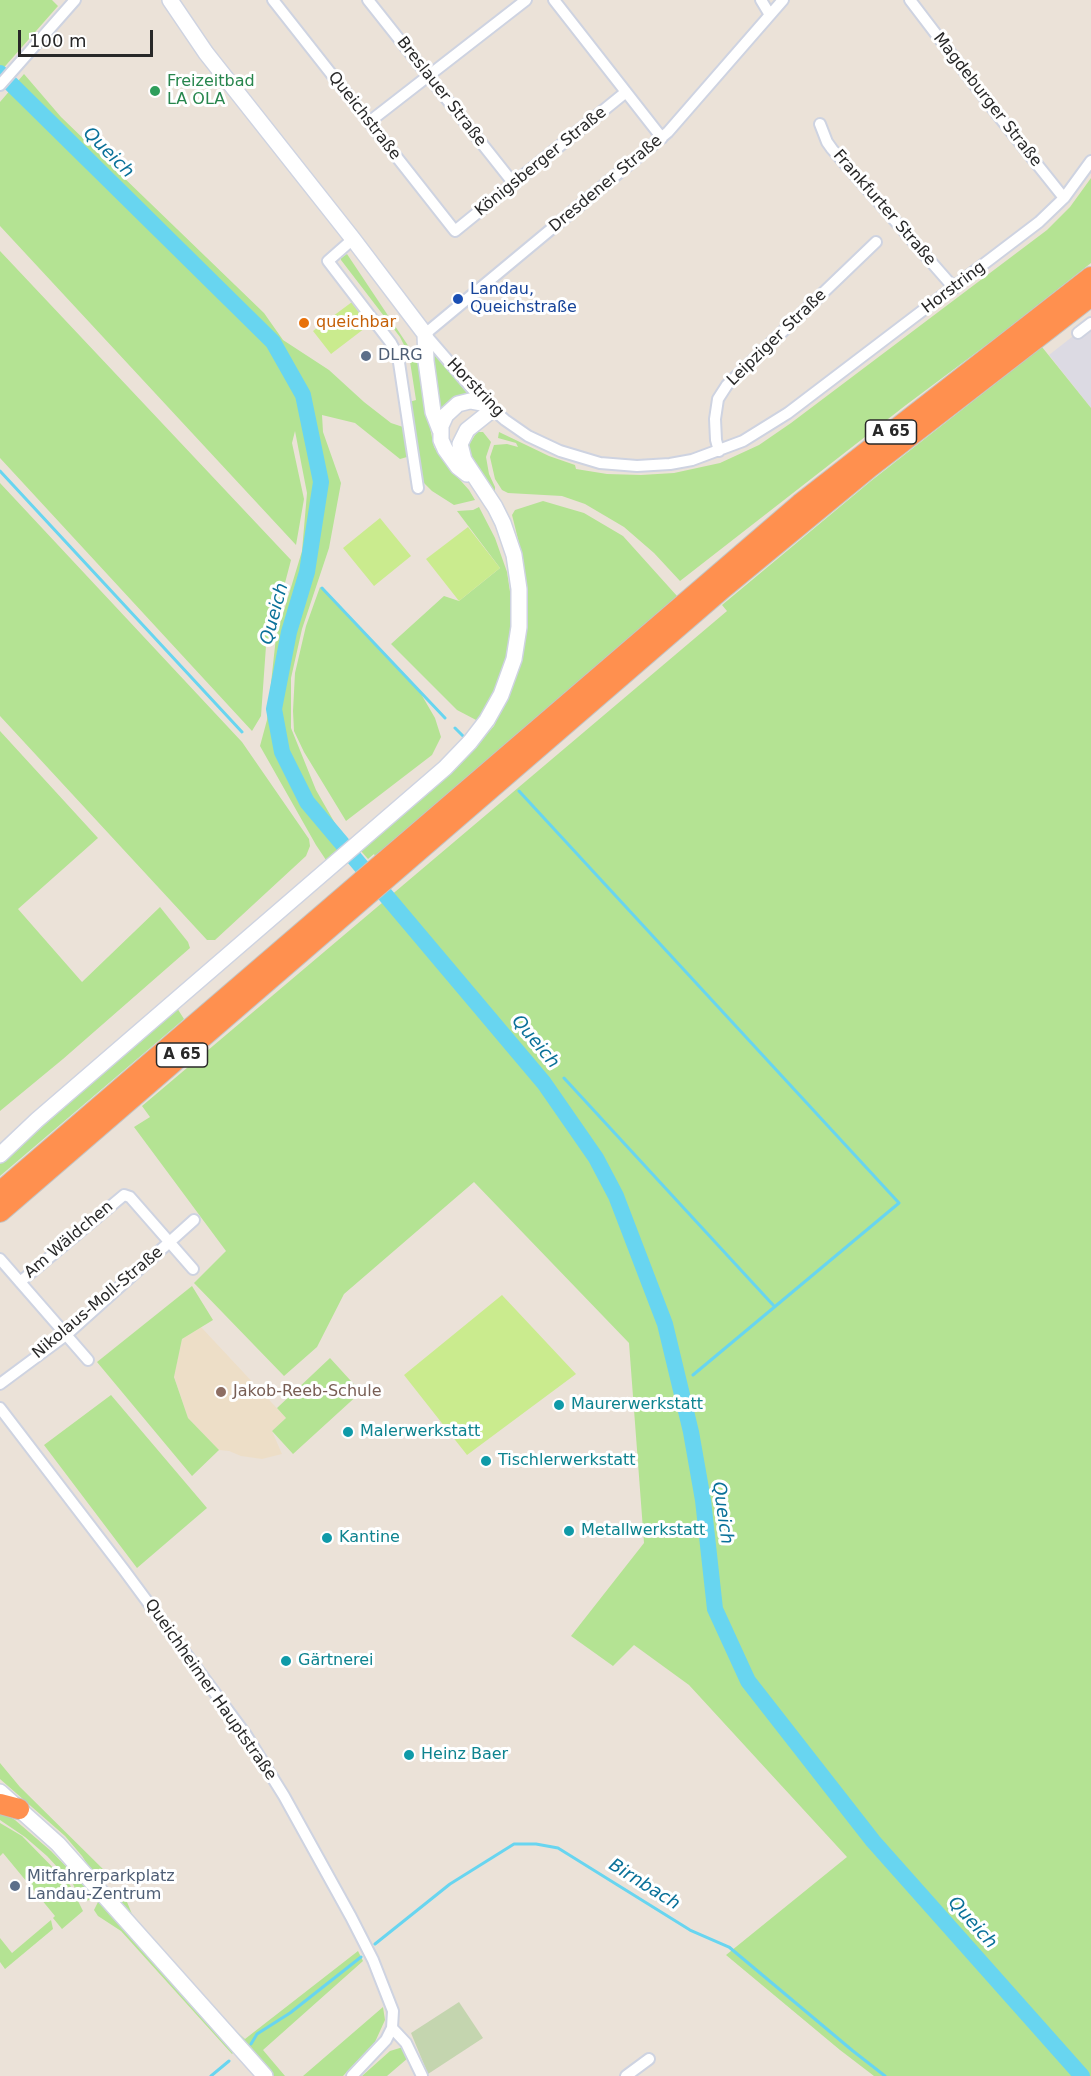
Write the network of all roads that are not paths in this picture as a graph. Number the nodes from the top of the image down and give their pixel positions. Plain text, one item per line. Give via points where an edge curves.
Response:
1 (75, 0) edge
2 (170, 0) edge
3 (273, 0) edge
4 (368, 0) edge
5 (526, 0) edge
6 (554, 0) edge
7 (761, 0) edge
8 (783, 0) edge
9 (910, 0) edge
10 (770, 15) junction
11 (428, 76) junction
12 (0, 85) edge
13 (626, 92) junction
14 (369, 122) junction
15 (820, 124) dead end
16 (662, 138) junction
17 (1091, 160) edge
18 (514, 184) junction
19 (1064, 198) junction
20 (455, 231) joint
21 (353, 239) junction
22 (876, 242) dead end
23 (1091, 277) edge
24 (954, 288) junction
25 (1091, 296) edge
26 (1091, 322) edge
27 (1078, 333) dead end
28 (425, 334) junction
29 (489, 407) junction
30 (440, 430) junction
31 (719, 451) junction
32 (477, 481) junction
33 (418, 488) dead end
34 (386, 869) junction
35 (359, 893) junction
36 (0, 1155) edge
37 (0, 1192) edge
38 (0, 1212) edge
39 (194, 1220) dead end
40 (169, 1242) junction
41 (0, 1259) edge
42 (193, 1269) dead end
43 (20, 1282) junction
44 (66, 1335) junction
45 (88, 1360) dead end
46 (0, 1384) edge
47 (0, 1408) edge
48 (0, 1785) edge
49 (0, 1792) edge
50 (6, 1804) edge
51 (392, 2028) junction
52 (649, 2060) dead end
53 (265, 2076) edge
54 (352, 2076) edge
55 (422, 2076) edge
56 (626, 2076) edge

1 - 12 street
2 - 21 street, Horstring via 206,53
3 - 14 street, Queichstraße
4 - 11 street, Breslauer Straße
5 - 11 street
6 - 13 street
7 - 10 street
8 - 10 street, Dresdener Straße
9 - 19 street, Magdeburger Straße
10 - 16 street, Dresdener Straße
11 - 14 street
11 - 18 street, Breslauer Straße
13 - 16 street
13 - 18 street, Königsberger Straße
14 - 20 street, Queichstraße
15 - 24 street, Frankfurter Straße via 827,142
16 - 28 street, Dresdener Straße
17 - 19 street, Horstring
18 - 20 street, Königsberger Straße
19 - 24 street, Horstring
21 - 28 street, Horstring
21 - 33 street via 328,261 398,356
22 - 31 street, Leipziger Straße via 727,385 718,399 715,419
23 - 34 highway, A 65 via 792,511
24 - 31 street, Horstring via 788,413
25 - 34 highway, A 65 via 831,498
26 - 27 street
28 - 29 street, Horstring
28 - 30 street via 426,361
29 - 30 street via 470,401 458,404 446,415
29 - 31 street, Horstring via 544,444 600,463 651,466
29 - 32 street via 460,441 462,455
30 - 32 street via 442,444 452,459
32 - 36 street via 495,507 511,544 519,589 514,659 501,695 483,726 453,760
34 - 35 highway, A 65
35 - 37 highway, A 65
35 - 38 highway, A 65
39 - 40 street, Nikolaus-Moll-Straße
40 - 42 street, Am Wäldchen
40 - 43 street, Am Wäldchen via 124,1195
40 - 44 street, Nikolaus-Moll-Straße
41 - 43 street
43 - 44 street
44 - 45 street
44 - 46 street, Nikolaus-Moll-Straße
47 - 51 street, Queichheimer Hauptstraße via 259,1754 364,1942 391,2002
48 - 50 street
49 - 50 street
50 - 53 street via 58,1844
51 - 54 street via 386,2040
51 - 55 street via 406,2043
52 - 56 street

